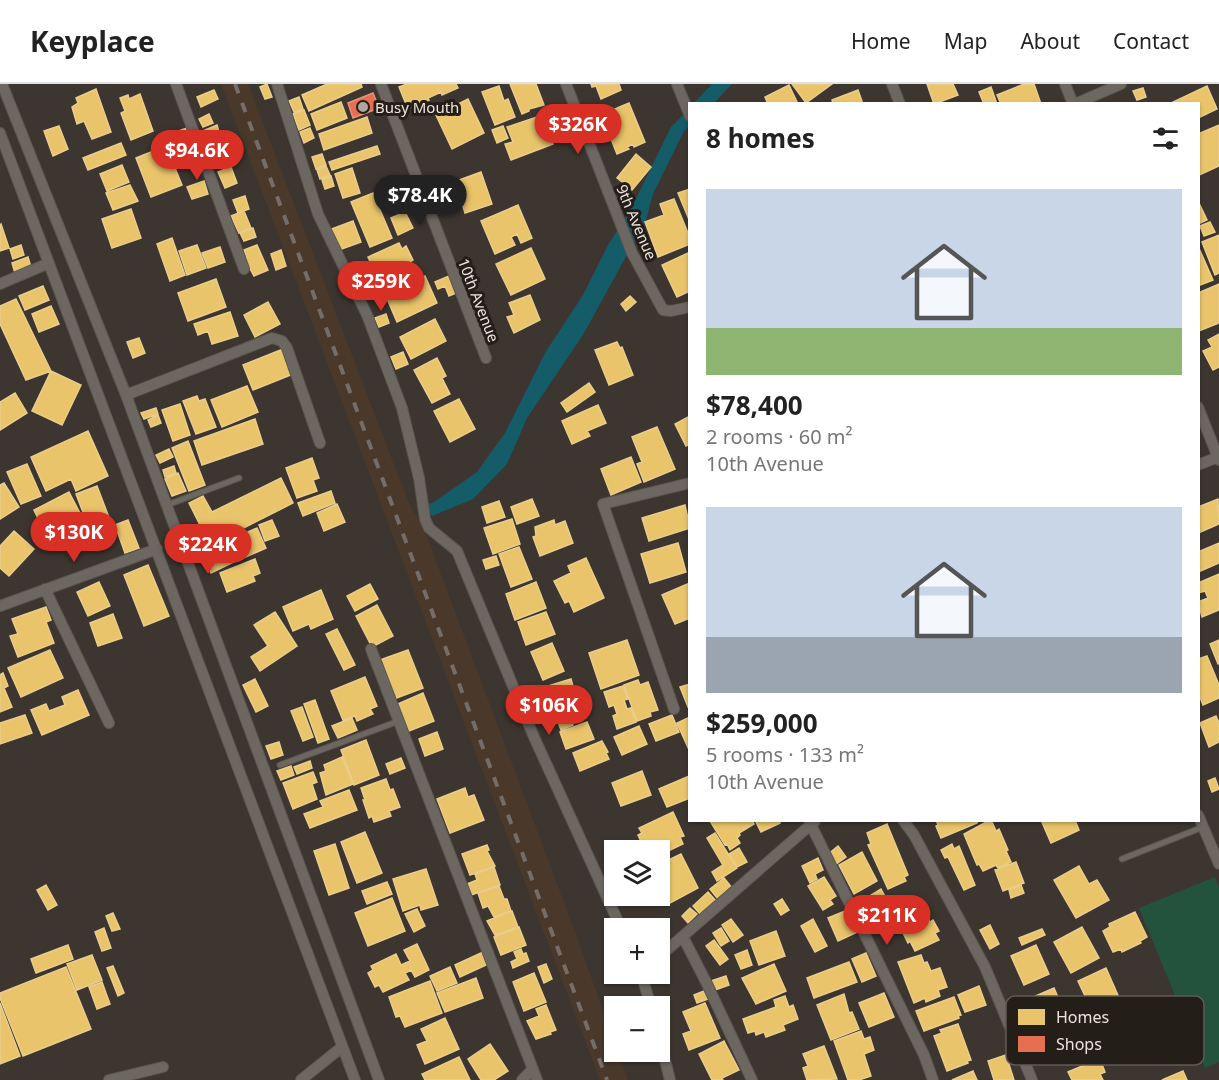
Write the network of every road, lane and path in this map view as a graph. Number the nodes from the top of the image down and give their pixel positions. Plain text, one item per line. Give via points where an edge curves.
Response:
1 (2, 84) edge
2 (176, 84) edge
3 (277, 84) edge
4 (381, 84) edge
5 (566, 84) edge
6 (677, 84) edge
7 (892, 84) edge
8 (1065, 84) edge
9 (1121, 84) edge
10 (899, 102) edge
11 (1073, 102) edge
12 (1079, 102) edge
13 (688, 112) edge
14 (0, 133) edge
15 (49, 263) junction
16 (244, 268) dead end
17 (0, 284) edge
18 (688, 308) edge
19 (486, 358) dead end
20 (126, 395) junction
21 (1200, 412) edge
22 (320, 443) dead end
23 (1218, 458) edge
24 (1200, 464) edge
25 (239, 478) dead end
26 (688, 483) edge
27 (167, 505) junction
28 (157, 549) junction
29 (45, 589) junction
30 (1, 604) edge
31 (371, 649) dead end
32 (674, 709) dead end
33 (399, 721) junction
34 (109, 723) dead end
35 (280, 765) dead end
36 (1200, 820) edge
37 (904, 822) edge
38 (813, 823) edge
39 (1203, 827) junction
40 (1122, 859) dead end
41 (1219, 864) edge
42 (616, 918) edge
43 (683, 937) junction
44 (670, 948) edge
45 (1006, 1017) edge
46 (342, 1047) junction
47 (666, 1062) edge
48 (1026, 1065) edge
49 (163, 1067) dead end
50 (535, 1075) edge
51 (109, 1080) edge
52 (302, 1080) edge
53 (355, 1080) edge
54 (380, 1080) edge
55 (522, 1080) edge
56 (670, 1080) edge
57 (752, 1080) edge
58 (933, 1080) edge
59 (1032, 1080) edge

1 - 20 street
2 - 16 street
3 - 42 street via 318,214 367,315 402,408 425,519 429,528 457,551 534,737
4 - 19 street, 10th Avenue
5 - 18 street, 9th Avenue via 632,254 663,310
6 - 13 street
7 - 10 street
8 - 11 street
9 - 12 street
14 - 15 street
15 - 17 street
15 - 28 street
20 - 22 street via 272,338 282,341 287,348
20 - 27 street
21 - 23 street
23 - 24 street
25 - 27 lane
26 - 32 street via 603,504
27 - 54 street
28 - 29 street
28 - 46 street
29 - 30 street
29 - 34 street
31 - 33 street
33 - 35 lane
33 - 50 street
36 - 39 street
37 - 45 street via 985,967
38 - 43 street
38 - 58 street
39 - 40 lane
39 - 41 street
43 - 44 street
43 - 57 street
46 - 52 street
46 - 53 street
47 - 56 street
48 - 59 street
49 - 51 street
50 - 55 street

